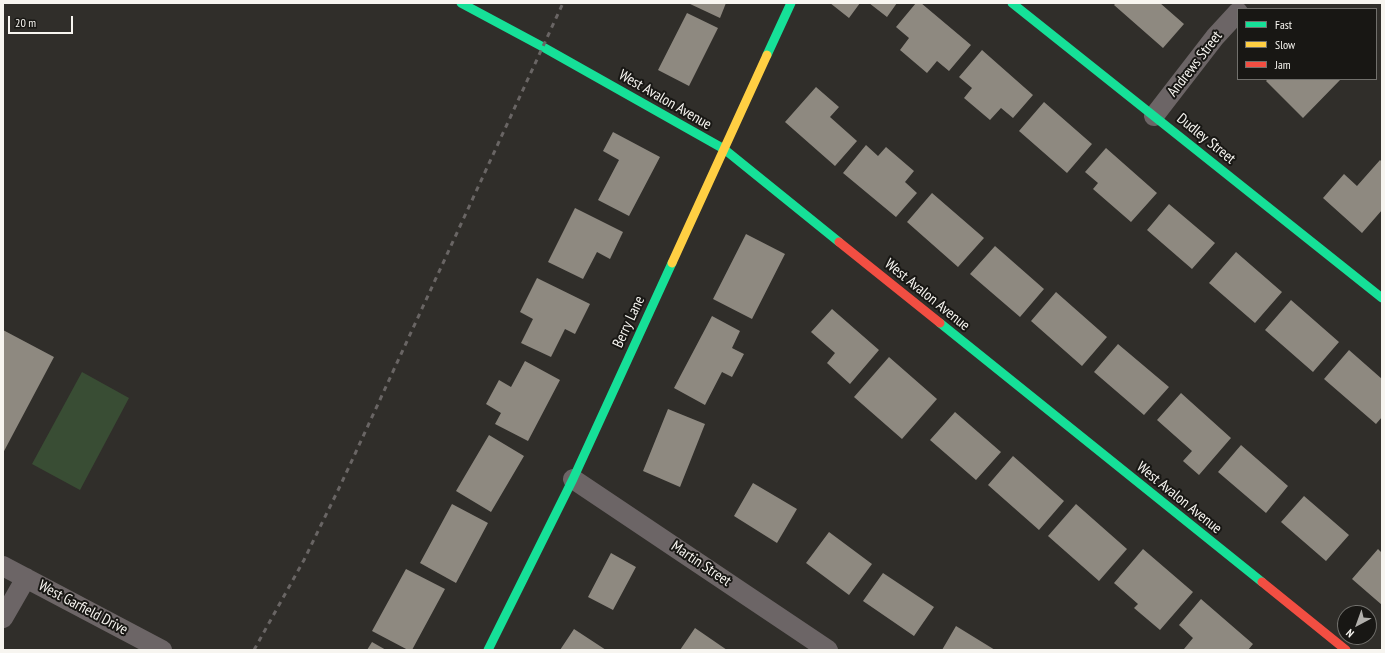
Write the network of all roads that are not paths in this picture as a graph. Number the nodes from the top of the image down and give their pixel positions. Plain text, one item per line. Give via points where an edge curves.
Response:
1 (461, 3) edge
2 (791, 3) edge
3 (1012, 3) edge
4 (1237, 13) edge
5 (1154, 116) junction
6 (724, 149) junction
7 (1382, 298) edge
8 (573, 479) junction
9 (3, 566) edge
10 (26, 578) junction
11 (3, 618) edge
12 (162, 650) edge
13 (488, 650) edge
14 (828, 650) edge
15 (1346, 650) edge

1 - 6 street, West Avalon Avenue
2 - 6 street, Berry Lane
3 - 5 street, Dudley Street
4 - 5 street, Andrews Street via 1215,37
5 - 7 street, Dudley Street
6 - 8 street, Berry Lane
6 - 15 street, West Avalon Avenue
8 - 13 street, Berry Lane
8 - 14 street, Martin Street
9 - 10 street, West Garfield Drive
10 - 11 street
10 - 12 street, West Garfield Drive

